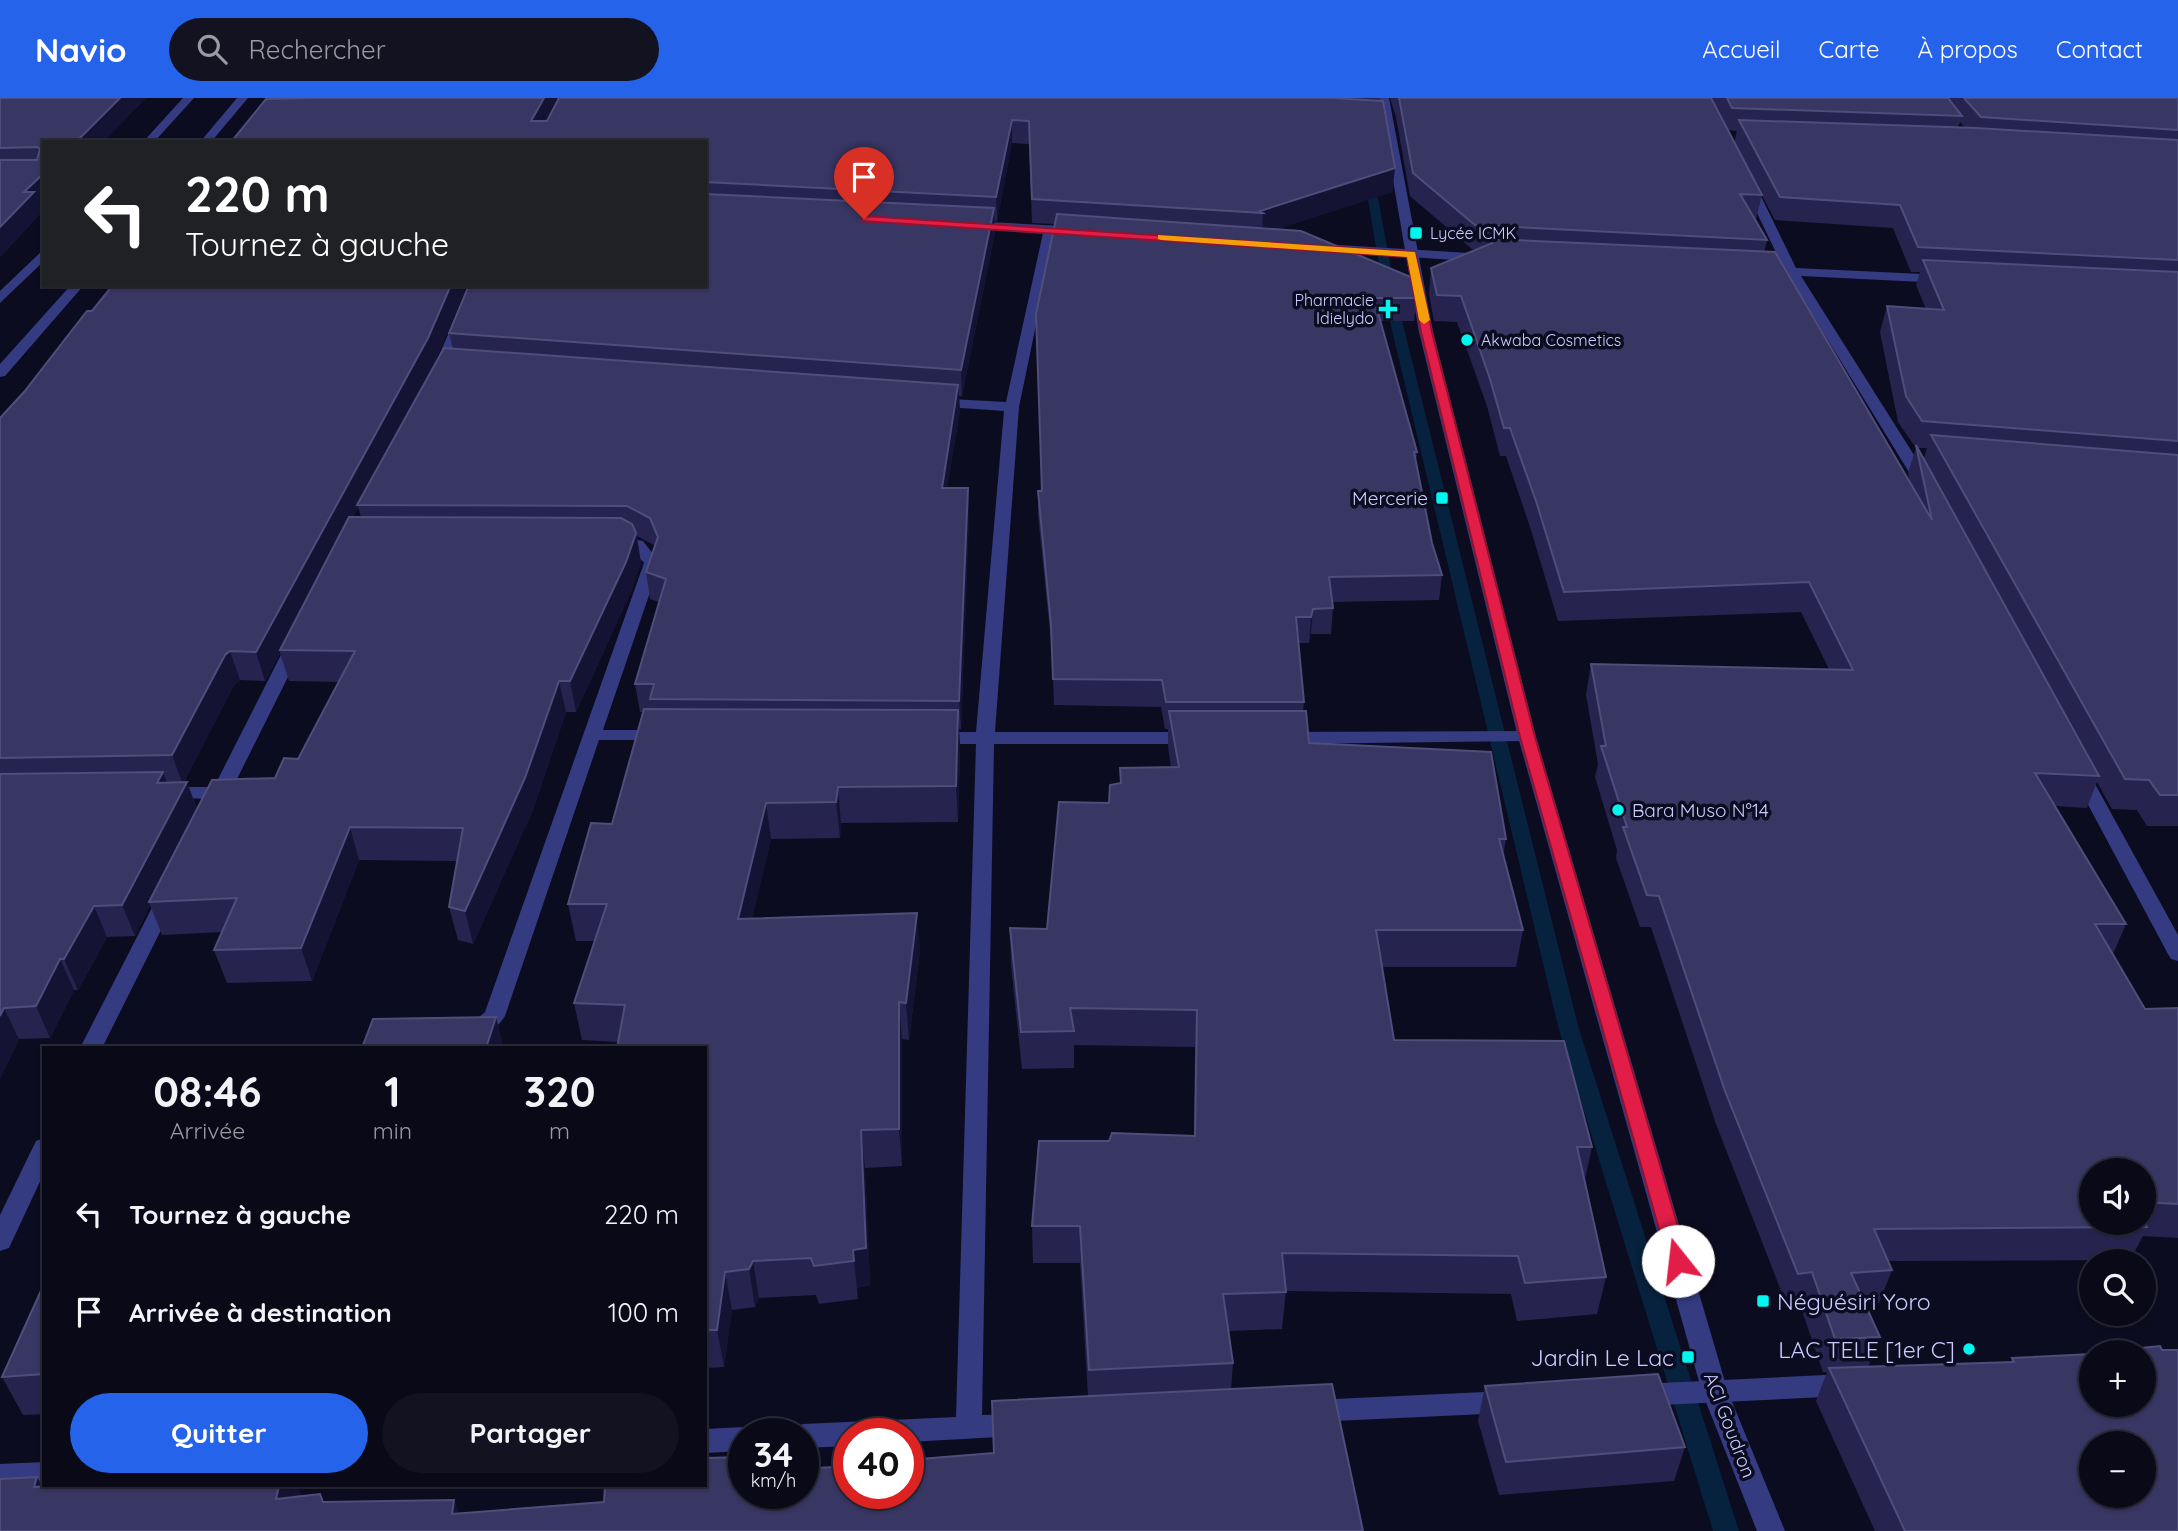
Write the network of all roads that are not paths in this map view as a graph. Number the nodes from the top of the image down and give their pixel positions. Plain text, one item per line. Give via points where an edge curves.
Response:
1 (188, 98) edge
2 (243, 98) edge
3 (1384, 98) edge
4 (150, 140) edge
5 (207, 140) edge
6 (1744, 173) edge
7 (953, 224) edge
8 (1050, 229) junction
9 (1091, 232) edge
10 (1314, 247) edge
11 (1411, 254) junction
12 (42, 255) edge
13 (1493, 258) edge
14 (1751, 270) edge
15 (1792, 272) junction
16 (1957, 280) edge
17 (76, 287) edge
18 (475, 287) edge
19 (0, 299) edge
20 (0, 373) edge
21 (430, 388) edge
22 (915, 400) edge
23 (1012, 407) junction
24 (1934, 503) edge
25 (590, 540) edge
26 (306, 624) edge
27 (592, 735) junction
28 (687, 736) edge
29 (1527, 737) junction
30 (917, 738) edge
31 (985, 738) junction
32 (1208, 738) edge
33 (1263, 738) edge
34 (2073, 759) edge
35 (221, 793) junction
36 (152, 794) edge
37 (208, 817) edge
38 (177, 878) edge
39 (2178, 954) edge
40 (457, 1038) edge
41 (92, 1046) edge
42 (42, 1151) edge
43 (0, 1241) edge
44 (1868, 1384) edge
45 (1715, 1392) junction
46 (1621, 1396) edge
47 (1527, 1401) edge
48 (1283, 1413) edge
49 (1037, 1424) edge
50 (969, 1428) junction
51 (924, 1430) edge
52 (728, 1440) edge
53 (707, 1441) edge
54 (42, 1474) edge
55 (0, 1476) edge
56 (1771, 1531) edge

1 - 4 street
2 - 5 street
3 - 11 street, ACI Goudron via 1382,118
6 - 15 street
7 - 8 street
8 - 9 street
8 - 23 street
10 - 11 street
11 - 13 street
11 - 29 street, ACI Goudron via 1426,332
12 - 19 street
14 - 15 street
15 - 16 street
15 - 24 street via 1915,455
17 - 20 street
18 - 21 street via 450,365
22 - 23 street
23 - 31 street
25 - 27 street via 630,540 646,549 652,563
26 - 35 street
27 - 28 street
27 - 40 street via 494,1016 470,1035
29 - 33 street
29 - 45 street, ACI Goudron
30 - 31 street
31 - 32 street
31 - 50 street
34 - 39 street
35 - 36 street
35 - 37 street
38 - 41 street
42 - 43 street
44 - 45 street
45 - 46 street
45 - 56 street, ACI Goudron
47 - 48 street
49 - 50 street
50 - 51 street
52 - 53 street
54 - 55 street

